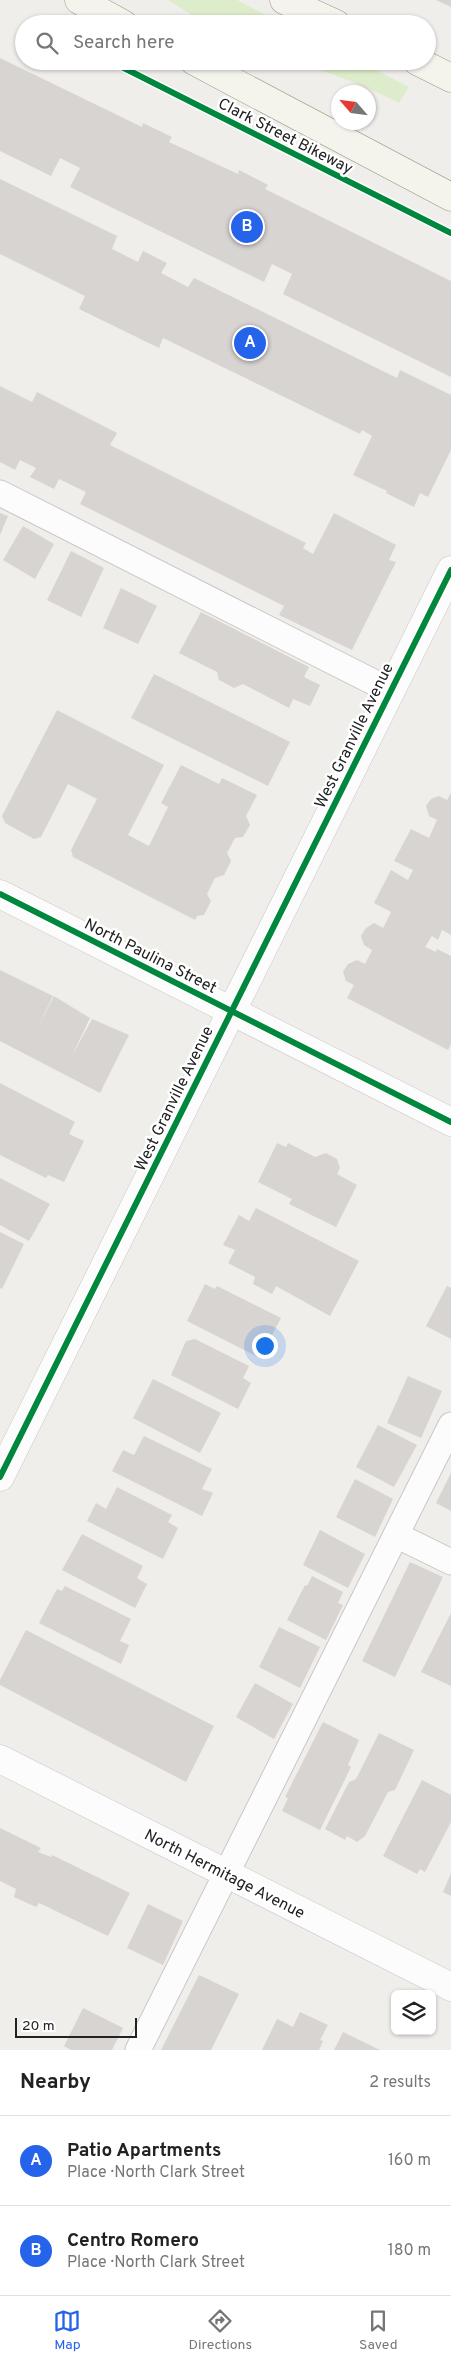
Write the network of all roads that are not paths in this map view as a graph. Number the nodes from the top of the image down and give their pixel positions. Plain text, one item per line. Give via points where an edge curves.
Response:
1 (79, 0) edge
2 (284, 0) edge
3 (107, 15) edge
4 (316, 15) edge
5 (211, 70) edge
6 (435, 70) edge
7 (451, 78) edge
8 (451, 197) edge
9 (0, 493) edge
10 (451, 570) edge
11 (390, 692) junction
12 (0, 894) edge
13 (231, 1011) junction
14 (451, 1122) edge
15 (451, 1425) edge
16 (0, 1476) edge
17 (396, 1535) junction
18 (451, 1562) edge
19 (0, 1760) edge
20 (227, 1874) junction
21 (451, 1987) edge
22 (138, 2050) edge

1 - 3 main road
2 - 4 main road
5 - 8 main road
6 - 7 main road
9 - 11 lane
10 - 11 street, West Granville Avenue
11 - 13 street, West Granville Avenue
12 - 13 street, North Paulina Street
13 - 14 street, North Paulina Street
13 - 16 street, West Granville Avenue
15 - 17 lane
17 - 18 lane
17 - 20 lane
19 - 20 street, North Hermitage Avenue
20 - 21 street, North Hermitage Avenue
20 - 22 lane

